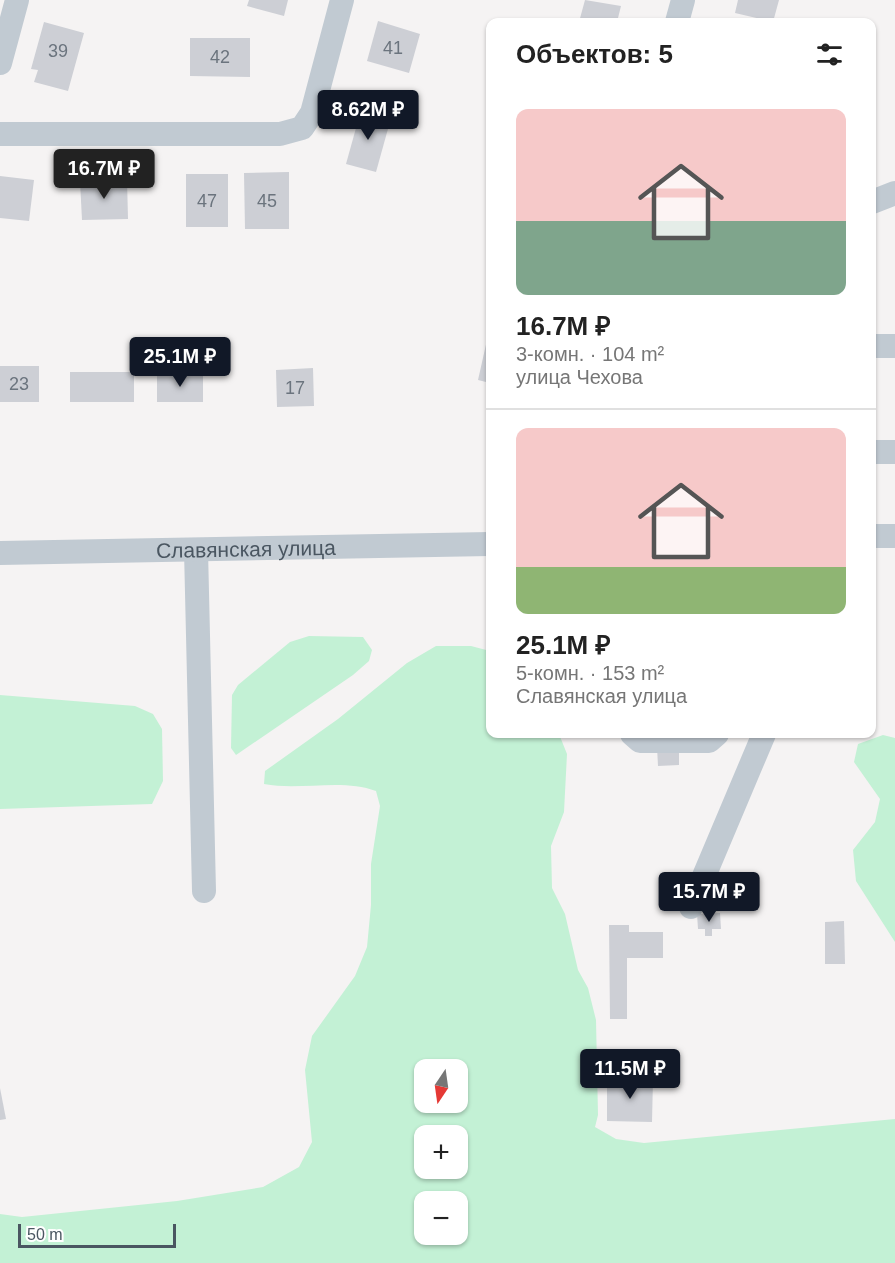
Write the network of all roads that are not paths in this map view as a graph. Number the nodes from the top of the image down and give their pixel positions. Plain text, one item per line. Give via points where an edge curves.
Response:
1 (17, 0) edge
2 (342, 0) edge
3 (682, 0) edge
4 (677, 18) edge
5 (0, 63) edge
6 (0, 134) edge
7 (895, 193) edge
8 (876, 200) edge
9 (876, 346) edge
10 (895, 346) edge
11 (876, 452) edge
12 (895, 452) edge
13 (876, 536) edge
14 (895, 536) edge
15 (486, 544) edge
16 (196, 550) junction
17 (0, 553) edge
18 (637, 738) edge
19 (712, 738) edge
20 (762, 738) edge
21 (204, 891) dead end
22 (691, 907) dead end

1 - 5 street
2 - 6 street via 312,113 302,128 280,134
3 - 4 street
7 - 8 street
9 - 10 street
11 - 12 street
13 - 14 street
15 - 16 street, Славянская улица
16 - 17 street, Славянская улица
16 - 21 street
18 - 19 street
20 - 22 street

